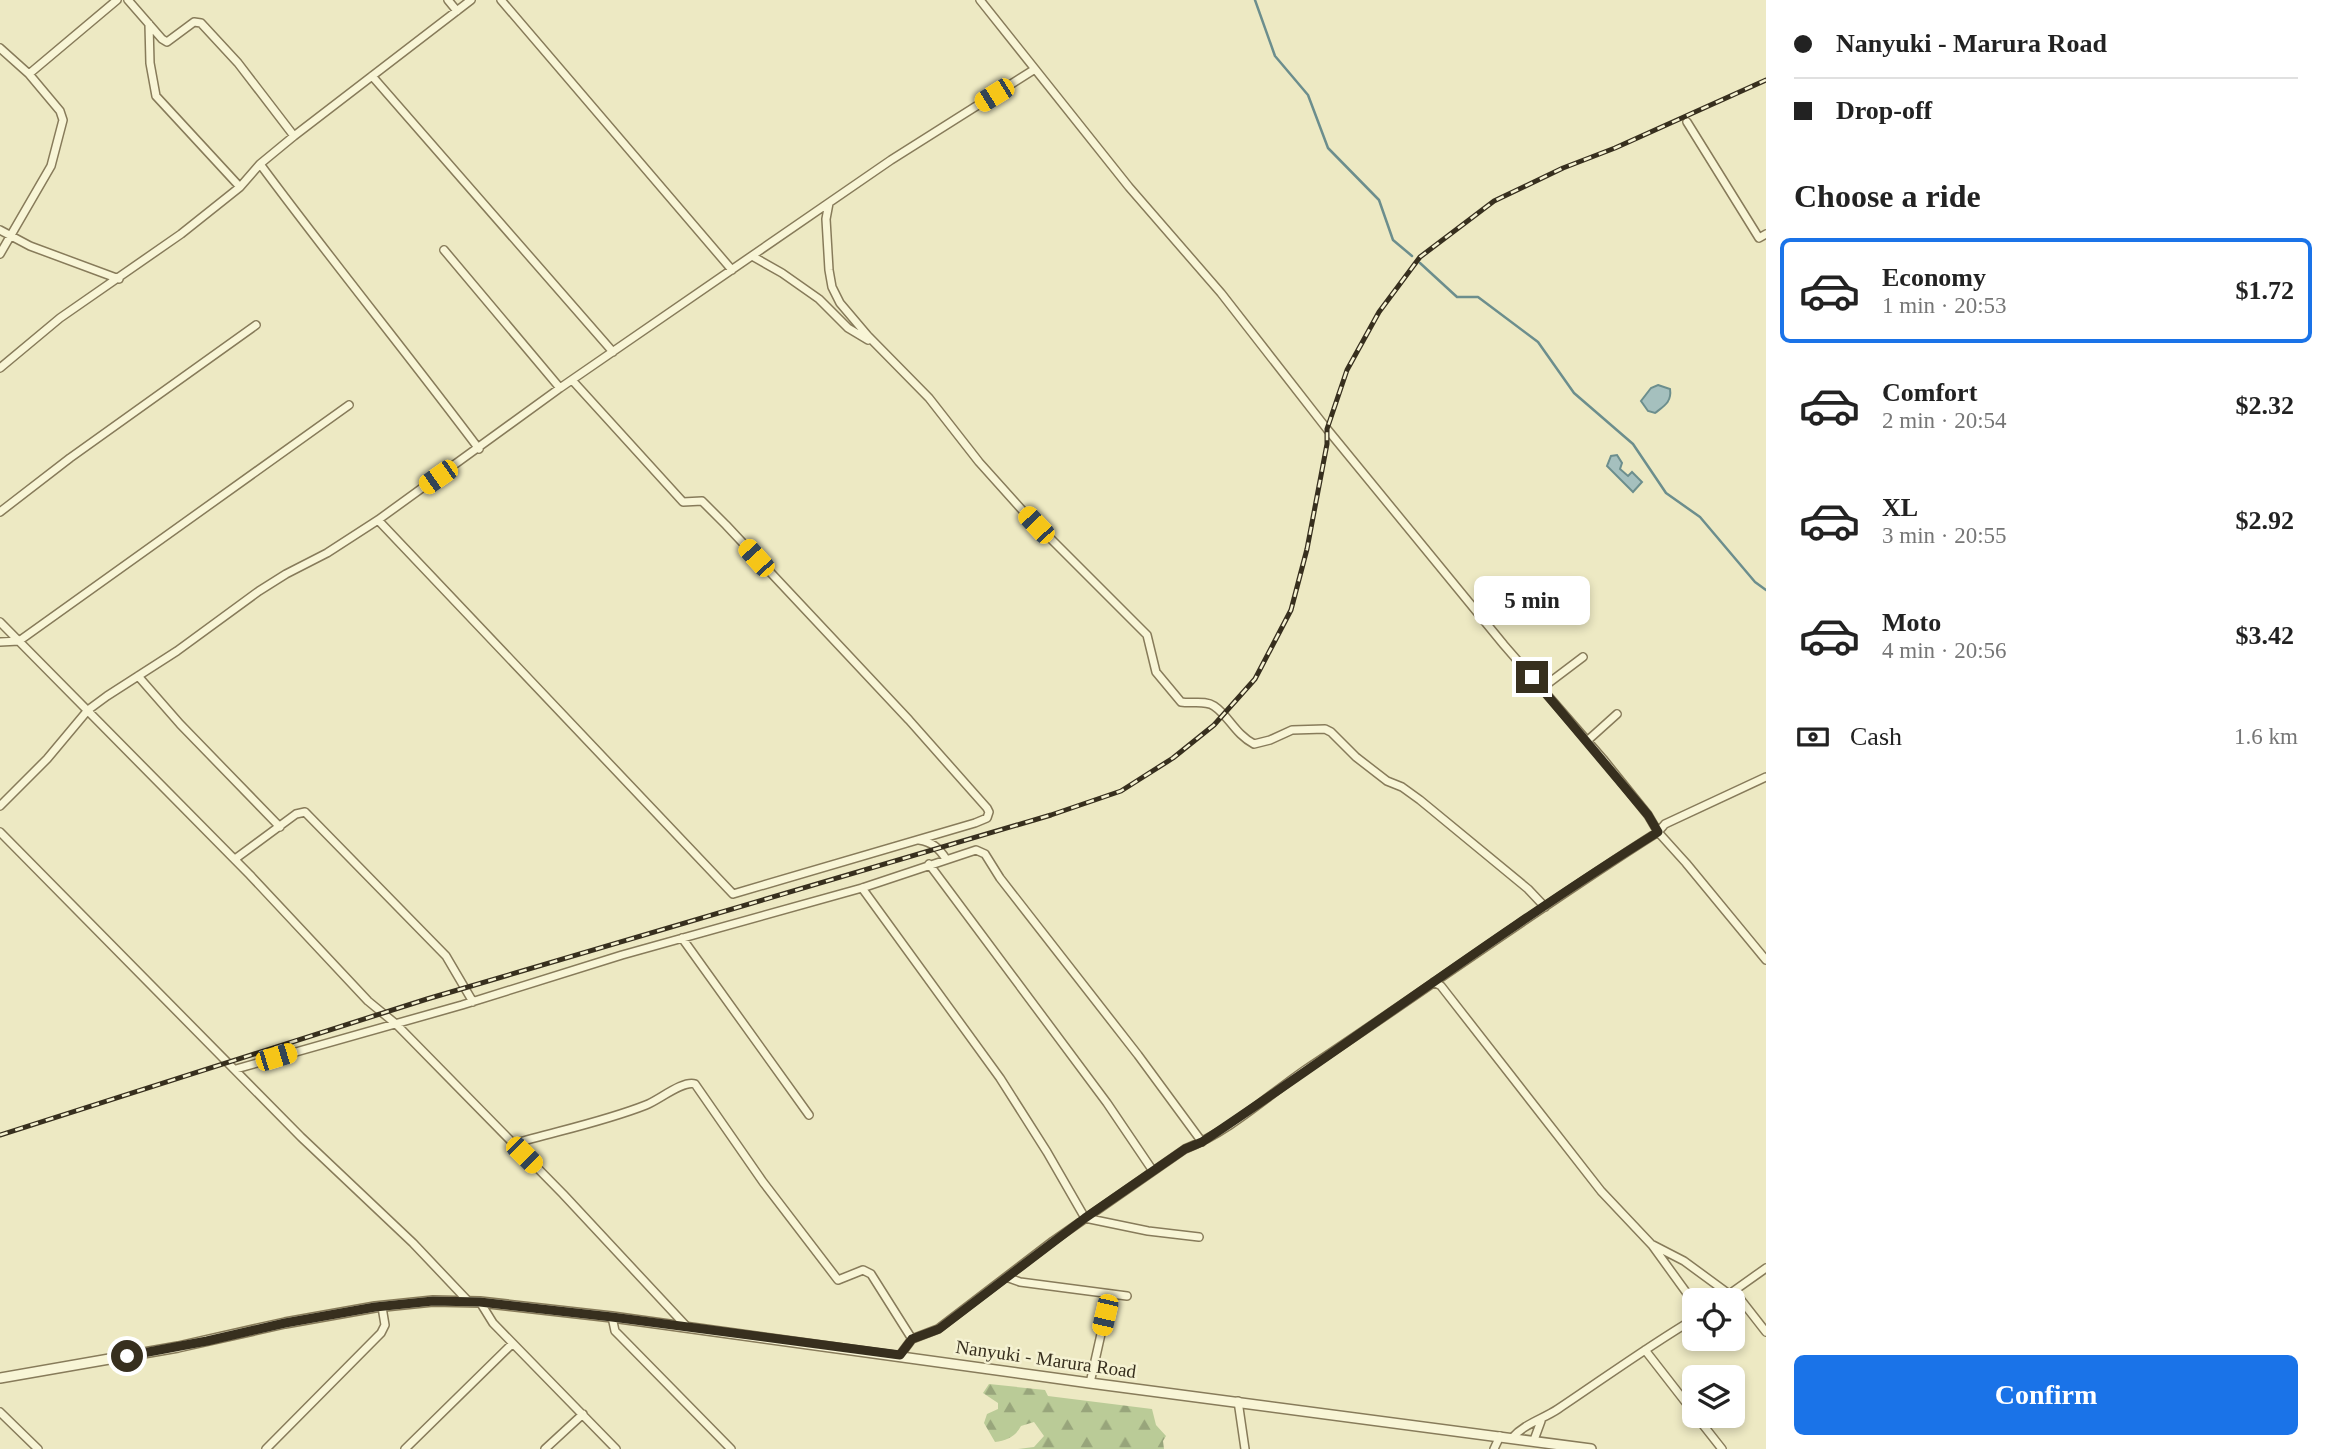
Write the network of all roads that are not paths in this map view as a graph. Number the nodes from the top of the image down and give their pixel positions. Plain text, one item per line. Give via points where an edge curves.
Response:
1 (117, 0) edge
2 (128, 0) edge
3 (447, 0) edge
4 (471, 0) edge
5 (501, 0) edge
6 (980, 0) edge
7 (457, 11) junction
8 (149, 24) junction
9 (0, 48) edge
10 (1035, 69) junction
11 (29, 74) junction
12 (372, 76) junction
13 (1687, 122) dead end
14 (294, 136) junction
15 (260, 164) junction
16 (240, 187) junction
17 (829, 203) junction
18 (0, 230) edge
19 (1766, 234) edge
20 (11, 236) junction
21 (444, 250) dead end
22 (0, 254) edge
23 (752, 256) junction
24 (732, 270) junction
25 (119, 279) junction
26 (256, 325) dead end
27 (877, 345) junction
28 (612, 352) junction
29 (0, 368) edge
30 (572, 380) junction
31 (560, 388) junction
32 (349, 405) dead end
33 (479, 449) junction
34 (0, 512) edge
35 (378, 520) junction
36 (0, 622) edge
37 (19, 641) junction
38 (0, 642) edge
39 (1583, 657) dead end
40 (138, 676) junction
41 (1542, 688) junction
42 (88, 710) junction
43 (1617, 714) dead end
44 (1587, 741) junction
45 (1766, 777) edge
46 (0, 806) edge
47 (280, 827) junction
48 (0, 832) edge
49 (1658, 832) junction
50 (916, 839) junction
51 (235, 859) junction
52 (946, 859) junction
53 (929, 864) junction
54 (862, 888) junction
55 (1545, 907) junction
56 (682, 938) junction
57 (1766, 960) edge
58 (1434, 982) junction
59 (473, 1002) junction
60 (396, 1024) junction
61 (236, 1069) junction
62 (809, 1115) dead end
63 (1202, 1142) junction
64 (513, 1144) junction
65 (1153, 1171) junction
66 (1085, 1218) junction
67 (1199, 1237) dead end
68 (1652, 1245) junction
69 (1766, 1268) edge
70 (1006, 1278) junction
71 (1683, 1288) edge
72 (1724, 1288) edge
73 (1739, 1288) edge
74 (1110, 1294) junction
75 (1127, 1296) dead end
76 (468, 1301) junction
77 (480, 1302) junction
78 (382, 1307) junction
79 (1745, 1308) edge
80 (612, 1317) junction
81 (1682, 1327) edge
82 (688, 1328) junction
83 (1766, 1332) edge
84 (912, 1339) junction
85 (512, 1344) junction
86 (1645, 1350) junction
87 (900, 1355) junction
88 (0, 1378) edge
89 (1090, 1383) junction
90 (1682, 1397) edge
91 (1238, 1401) junction
92 (0, 1412) edge
93 (583, 1414) junction
94 (1541, 1420) junction
95 (1706, 1428) edge
96 (1500, 1436) junction
97 (1512, 1438) junction
98 (1534, 1440) junction
99 (38, 1449) edge
100 (266, 1449) edge
101 (405, 1449) edge
102 (545, 1449) edge
103 (616, 1449) edge
104 (731, 1449) edge
105 (1245, 1449) edge
106 (1494, 1449) edge
107 (1591, 1449) edge
108 (1722, 1449) edge

1 - 11 street
2 - 8 street
3 - 7 street
4 - 7 street
5 - 24 street
6 - 10 street
7 - 12 street
8 - 14 street via 167,42 194,22 201,23
8 - 16 street via 156,96
9 - 11 street
10 - 17 street
10 - 41 street
11 - 20 street via 63,120 51,166
12 - 14 street
12 - 28 street
13 - 19 street via 1759,238
14 - 15 street
15 - 16 street
15 - 33 street
16 - 25 street
17 - 23 street
17 - 27 street via 826,219 832,287
18 - 20 street
20 - 22 street
20 - 25 street
21 - 31 street
23 - 24 street
23 - 27 street via 819,299 848,328
24 - 28 street
25 - 29 street via 60,318
26 - 34 street
27 - 55 street via 929,398 1023,511 1147,635 1156,672 1181,702 1214,706 1254,744 1292,730 1331,732 1387,781 1420,800
28 - 30 street
30 - 31 street
30 - 50 street via 684,502 702,501 726,525 989,812 984,821
31 - 33 street
32 - 37 street
33 - 35 street
35 - 40 street via 259,591
35 - 50 street via 729,892 744,893
36 - 37 street
37 - 38 street
37 - 42 street
39 - 41 street
40 - 42 street
40 - 47 street
41 - 44 street
42 - 46 street
42 - 51 street
43 - 44 street
44 - 49 street
45 - 49 street via 1665,824
47 - 51 street
47 - 59 street via 301,812 310,817 446,956
48 - 61 street
49 - 55 street
49 - 57 street
50 - 52 street via 938,848
51 - 60 street via 368,1001
52 - 53 street
52 - 63 street via 976,850 985,854
53 - 54 street
53 - 65 street
54 - 56 street
54 - 66 street via 1000,1078
55 - 58 street
56 - 59 street
56 - 62 street
58 - 63 street
58 - 68 street via 1601,1191
59 - 60 street
60 - 61 street
60 - 64 street
61 - 76 street
63 - 65 street
64 - 82 street
64 - 84 street via 622,1114 687,1083 695,1084 838,1280 863,1270 871,1274
65 - 66 street
66 - 67 street
66 - 70 street
68 - 71 street
68 - 72 street
69 - 73 street
70 - 74 street
70 - 84 street via 939,1329
74 - 75 street
74 - 89 street
76 - 77 street, Nanyuki - Marura Road
76 - 78 street, Nanyuki - Marura Road
77 - 80 street, Nanyuki - Marura Road
77 - 85 street
78 - 88 street, Nanyuki - Marura Road
78 - 100 street via 381,1333
79 - 83 street
80 - 82 street, Nanyuki - Marura Road
80 - 104 street via 615,1331
81 - 86 street
82 - 87 street, Nanyuki - Marura Road
84 - 87 street
85 - 93 street
85 - 101 street
86 - 90 street
86 - 94 street
87 - 89 street, Nanyuki - Marura Road
89 - 91 street, Nanyuki - Marura Road
91 - 96 street, Nanyuki - Marura Road
91 - 105 street
92 - 99 street
93 - 102 street
93 - 103 street
94 - 97 street
94 - 98 street
95 - 108 street
96 - 97 street, Nanyuki - Marura Road
96 - 106 street
97 - 98 street, Nanyuki - Marura Road
98 - 107 street, Nanyuki - Marura Road

